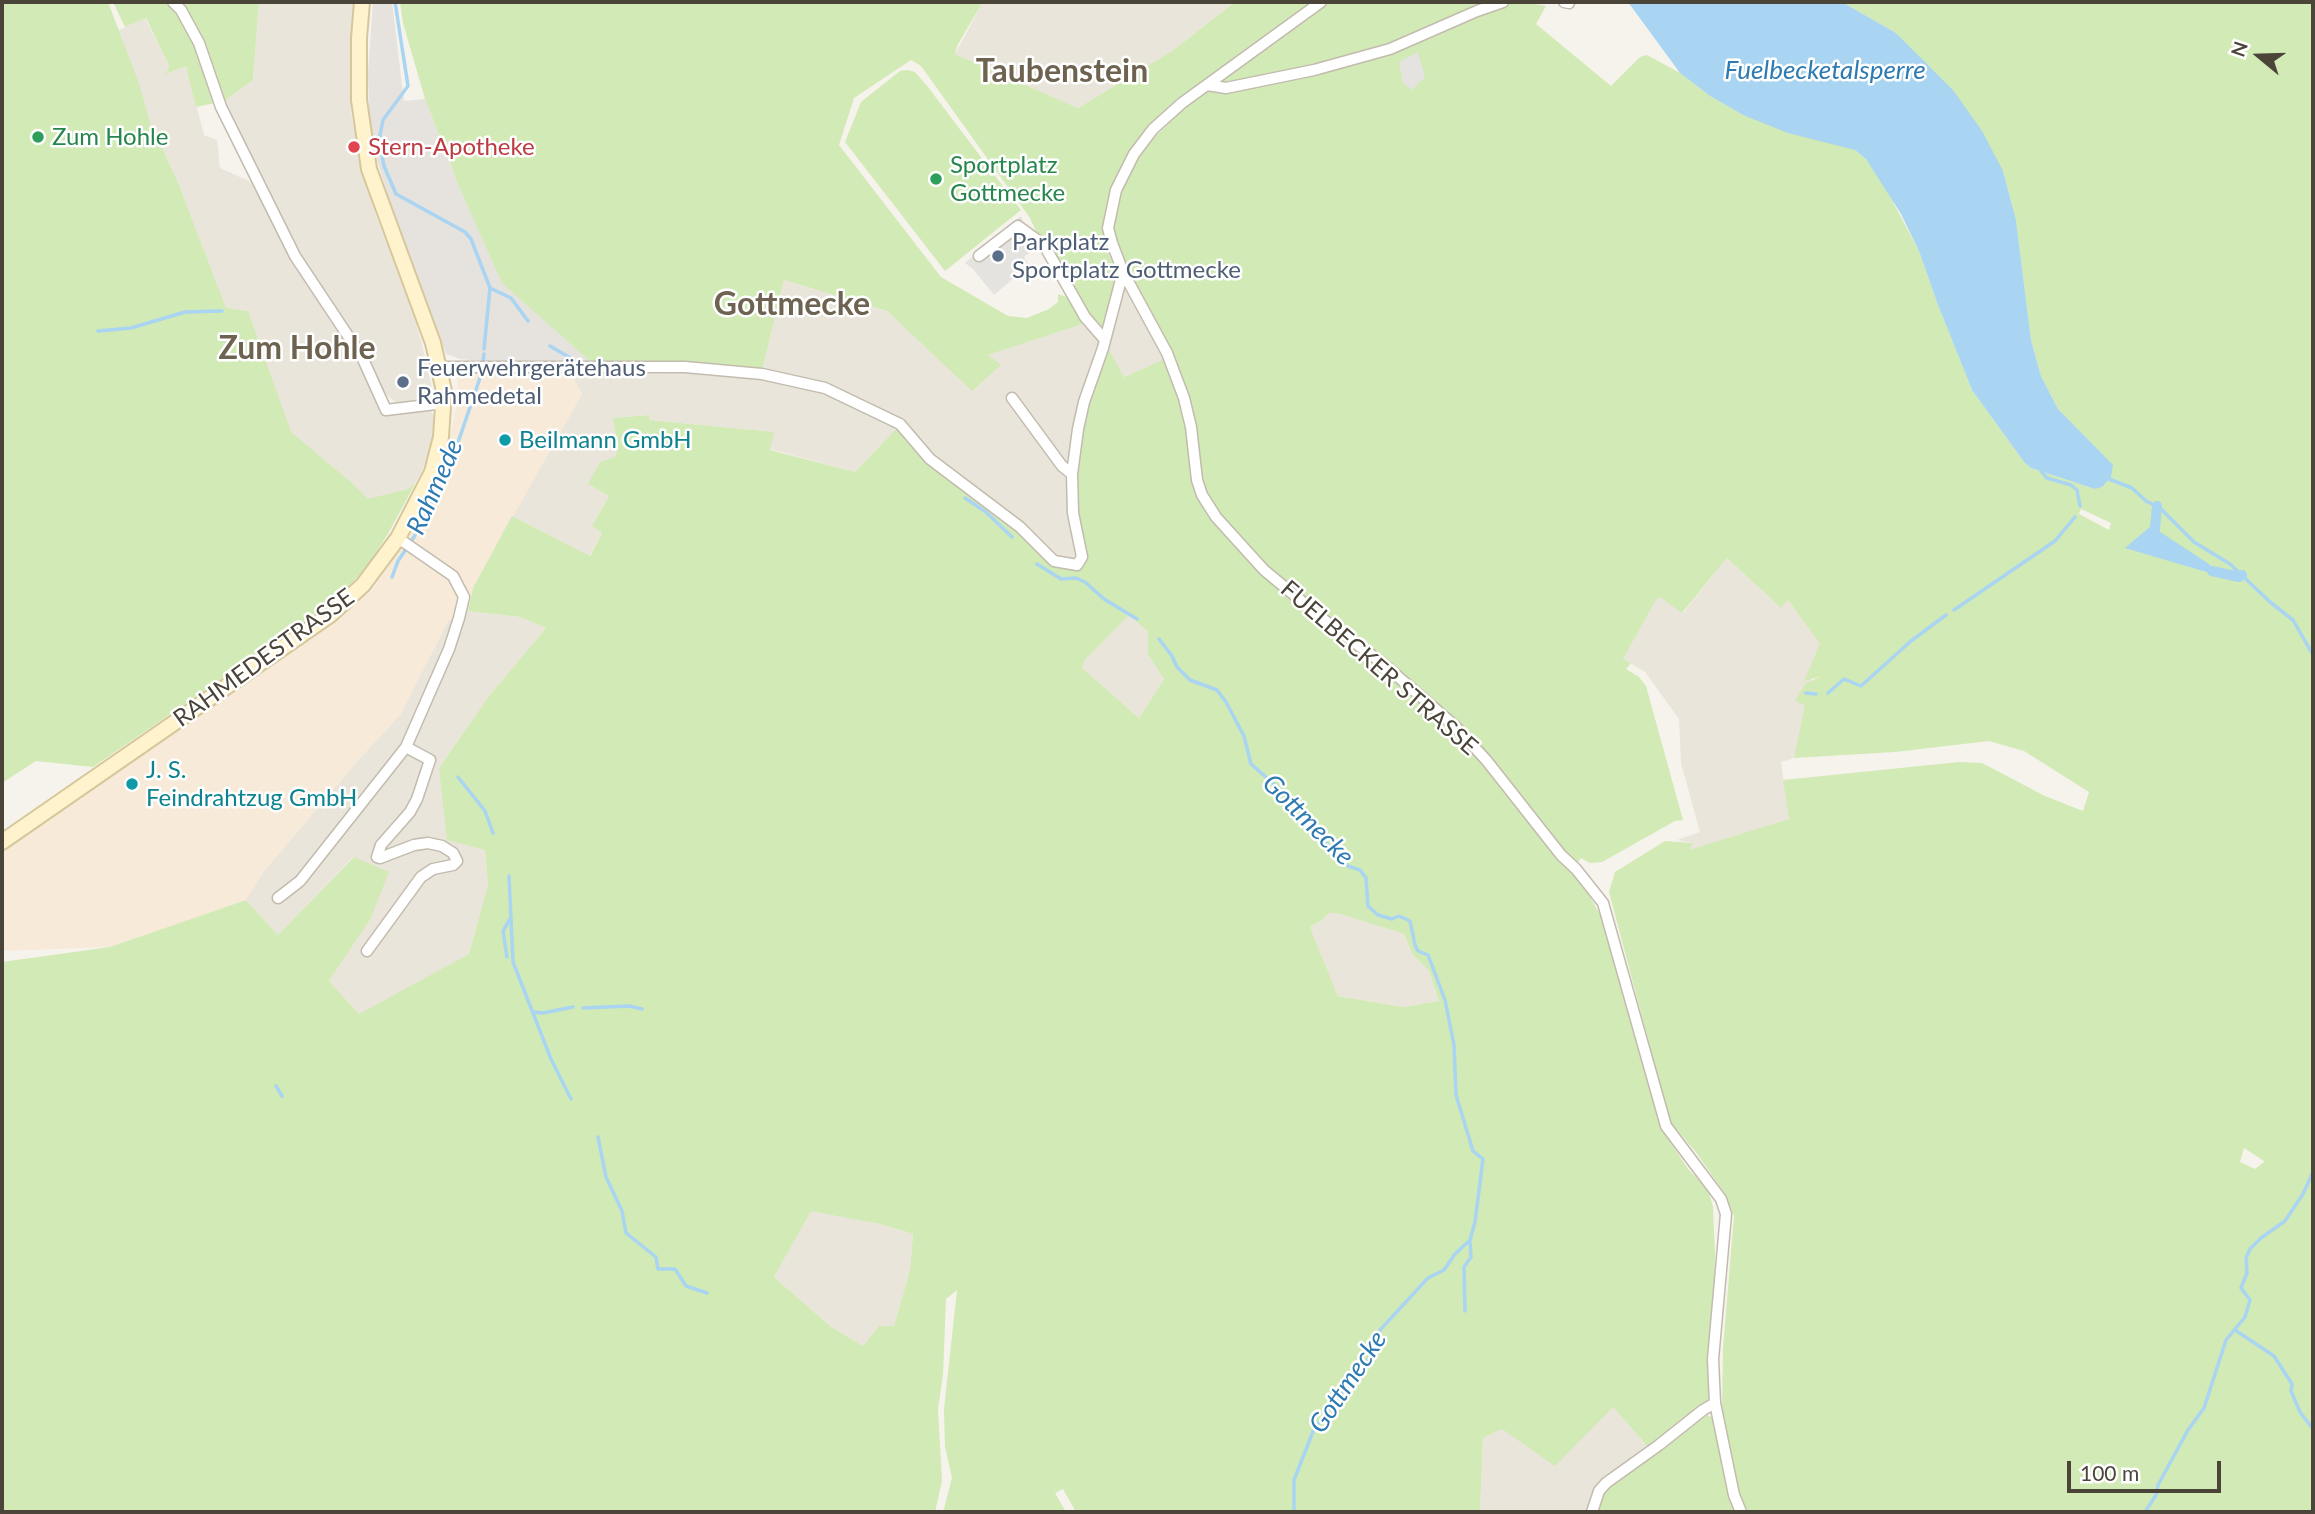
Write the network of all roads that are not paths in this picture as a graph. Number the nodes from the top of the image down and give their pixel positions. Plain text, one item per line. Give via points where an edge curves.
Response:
1 (173, 2) edge
2 (362, 2) edge
3 (1321, 2) edge
4 (1503, 2) edge
5 (1207, 85) junction
6 (979, 256) dead end
7 (1123, 272) junction
8 (1105, 340) junction
9 (439, 367) junction
10 (1012, 398) dead end
11 (444, 403) junction
12 (1072, 474) junction
13 (401, 540) junction
14 (406, 747) junction
15 (2, 842) edge
16 (278, 898) dead end
17 (367, 951) dead end
18 (1715, 1404) junction
19 (1592, 1512) edge
20 (1741, 1512) edge

1 - 11 street via 199,43 221,107 295,256 362,357 386,410
2 - 9 main road, RAHMEDESTRASSE via 359,100 369,169
3 - 5 street, FUELBECKER STRASSE
4 - 5 street via 1390,49 1226,88
5 - 7 street, FUELBECKER STRASSE via 1153,129 1124,171 1108,228
6 - 8 street via 1018,226 1044,245 1085,317
7 - 8 street
7 - 18 street, FUELBECKER STRASSE via 1167,353 1185,398 1198,480 1216,517 1264,570 1455,726 1603,902 1666,1126 1721,1199 1726,1214 1713,1359
8 - 12 street via 1084,401
9 - 11 main road, RAHMEDESTRASSE
9 - 12 street via 685,368 762,374 825,388 900,424 930,459 1020,527 1054,561 1077,565 1082,557 1073,513
10 - 12 street
11 - 13 main road, RAHMEDESTRASSE via 432,472
13 - 14 street via 453,576 464,597 449,649
13 - 15 main road, RAHMEDESTRASSE via 363,586 330,615
14 - 16 street via 307,873
14 - 17 street via 430,760 410,812 381,845 377,857 428,844 442,846 457,861 421,877
18 - 19 street via 1605,1483
18 - 20 street, FUELBECKER STRASSE

